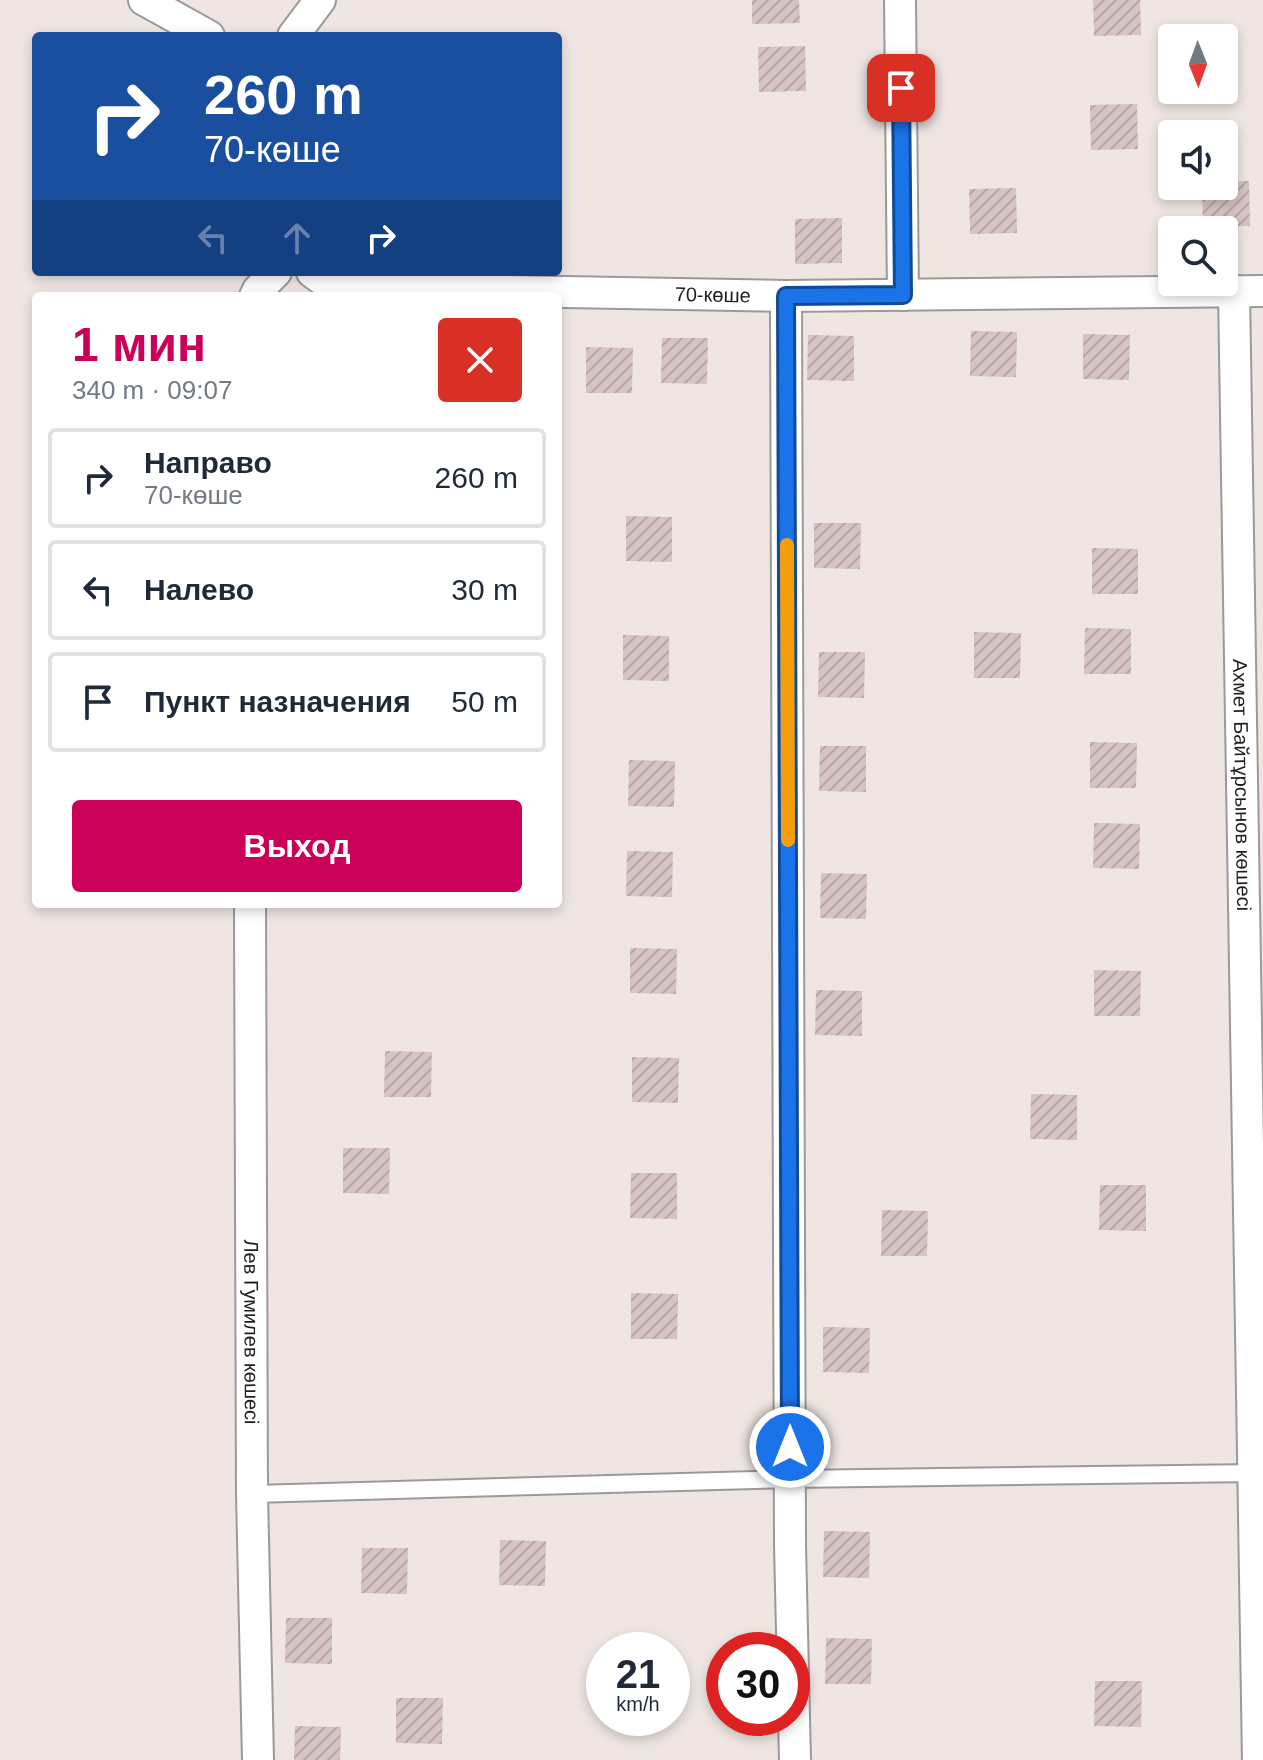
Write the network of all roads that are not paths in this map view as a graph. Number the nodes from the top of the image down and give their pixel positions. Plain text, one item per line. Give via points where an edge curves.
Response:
1 (144, 0) edge
2 (320, 0) edge
3 (900, 0) edge
4 (202, 32) edge
5 (296, 32) edge
6 (272, 276) edge
7 (318, 276) edge
8 (1248, 291) edge
9 (257, 292) edge
10 (560, 292) edge
11 (562, 292) edge
12 (903, 295) junction
13 (786, 296) junction
14 (250, 908) edge
15 (1258, 1473) edge
16 (790, 1479) junction
17 (252, 1494) junction
18 (258, 1760) edge
19 (795, 1760) edge
20 (1258, 1760) edge

1 - 4 street
2 - 5 street
3 - 12 street
6 - 9 street
7 - 10 street, 70-көше via 334,288
8 - 12 street, 70-көше
8 - 15 street, Ахмет Байтұрсынов көшесі
11 - 13 street, 70-көше
12 - 13 street, 70-көше
13 - 16 street
14 - 17 street, Лев Гумилев көшесі
15 - 16 lane
15 - 20 street, Ахмет Байтұрсынов көшесі
16 - 17 lane
16 - 19 street
17 - 18 street, Лев Гумилев көшесі

